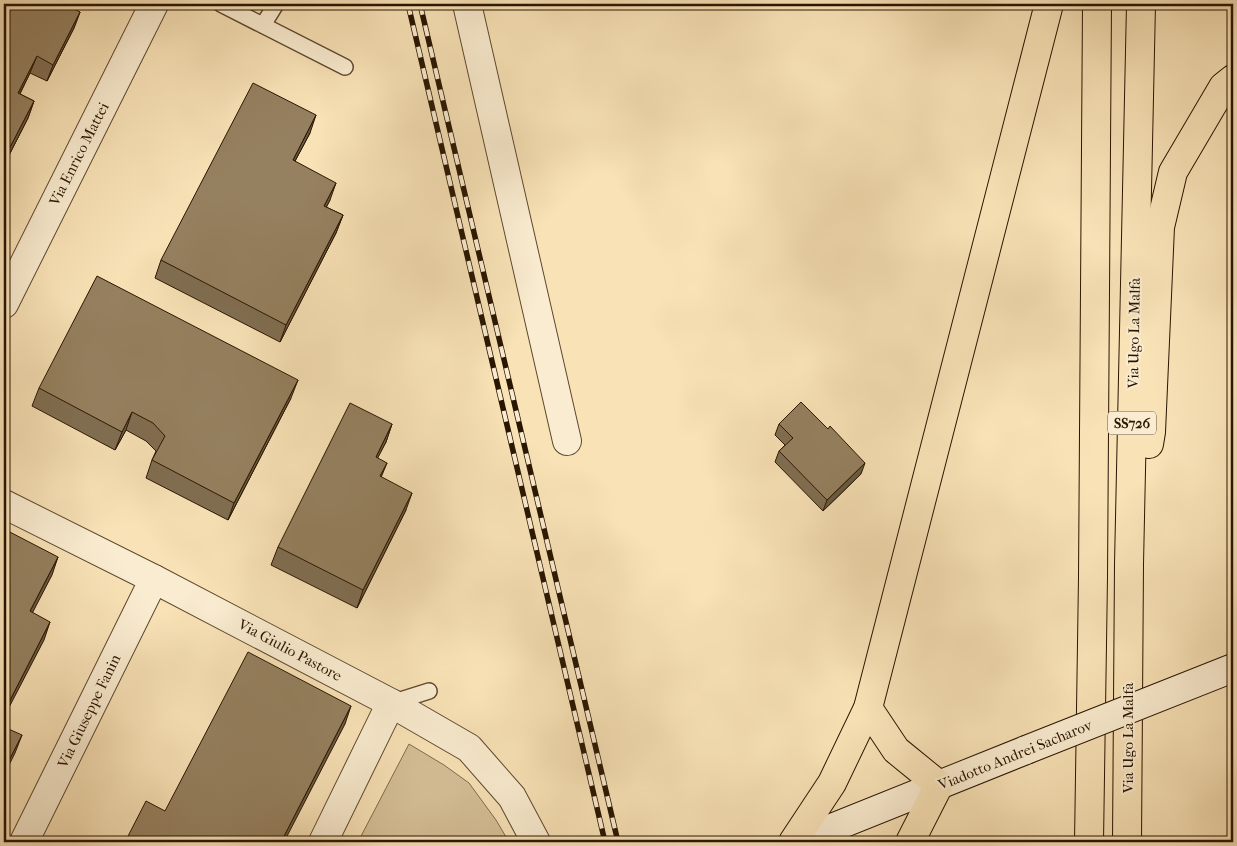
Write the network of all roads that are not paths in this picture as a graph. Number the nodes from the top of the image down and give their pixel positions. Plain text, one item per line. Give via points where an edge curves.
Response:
1 (154, 4) edge
2 (221, 4) edge
3 (276, 4) edge
4 (467, 4) edge
5 (1049, 4) edge
6 (1097, 4) edge
7 (1140, 4) edge
8 (264, 26) junction
9 (345, 67) dead end
10 (1233, 79) edge
11 (4, 304) edge
12 (567, 441) dead end
13 (4, 504) edge
14 (1130, 564) junction
15 (154, 579) junction
16 (1233, 668) edge
17 (429, 691) dead end
18 (391, 703) junction
19 (868, 708) junction
20 (939, 785) junction
21 (24, 842) edge
22 (323, 842) edge
23 (536, 842) edge
24 (793, 842) edge
25 (797, 842) edge
26 (910, 842) edge
27 (1090, 842) edge
28 (1127, 842) edge

1 - 11 street, Via Enrico Mattei
2 - 8 lane
3 - 8 lane
4 - 12 street
5 - 19 highway
6 - 27 highway, SS726
7 - 14 highway, Via Ugo La Malfa / SS726
8 - 9 lane
10 - 14 highway via 1223,87 1173,172 1160,227 1151,432
13 - 15 street, Via Giulio Pastore
14 - 28 highway, Via Ugo La Malfa / SS726
15 - 18 street, Via Giulio Pastore
15 - 21 street, Via Giuseppe Fanin
16 - 20 street, Viadotto Andrei Sacharov, bridge
17 - 18 lane
18 - 22 street
18 - 23 street, Via Giulio Pastore via 469,748 512,797
19 - 20 highway via 896,750
19 - 24 highway via 832,783
20 - 25 street, Viadotto Andrei Sacharov
20 - 26 highway

